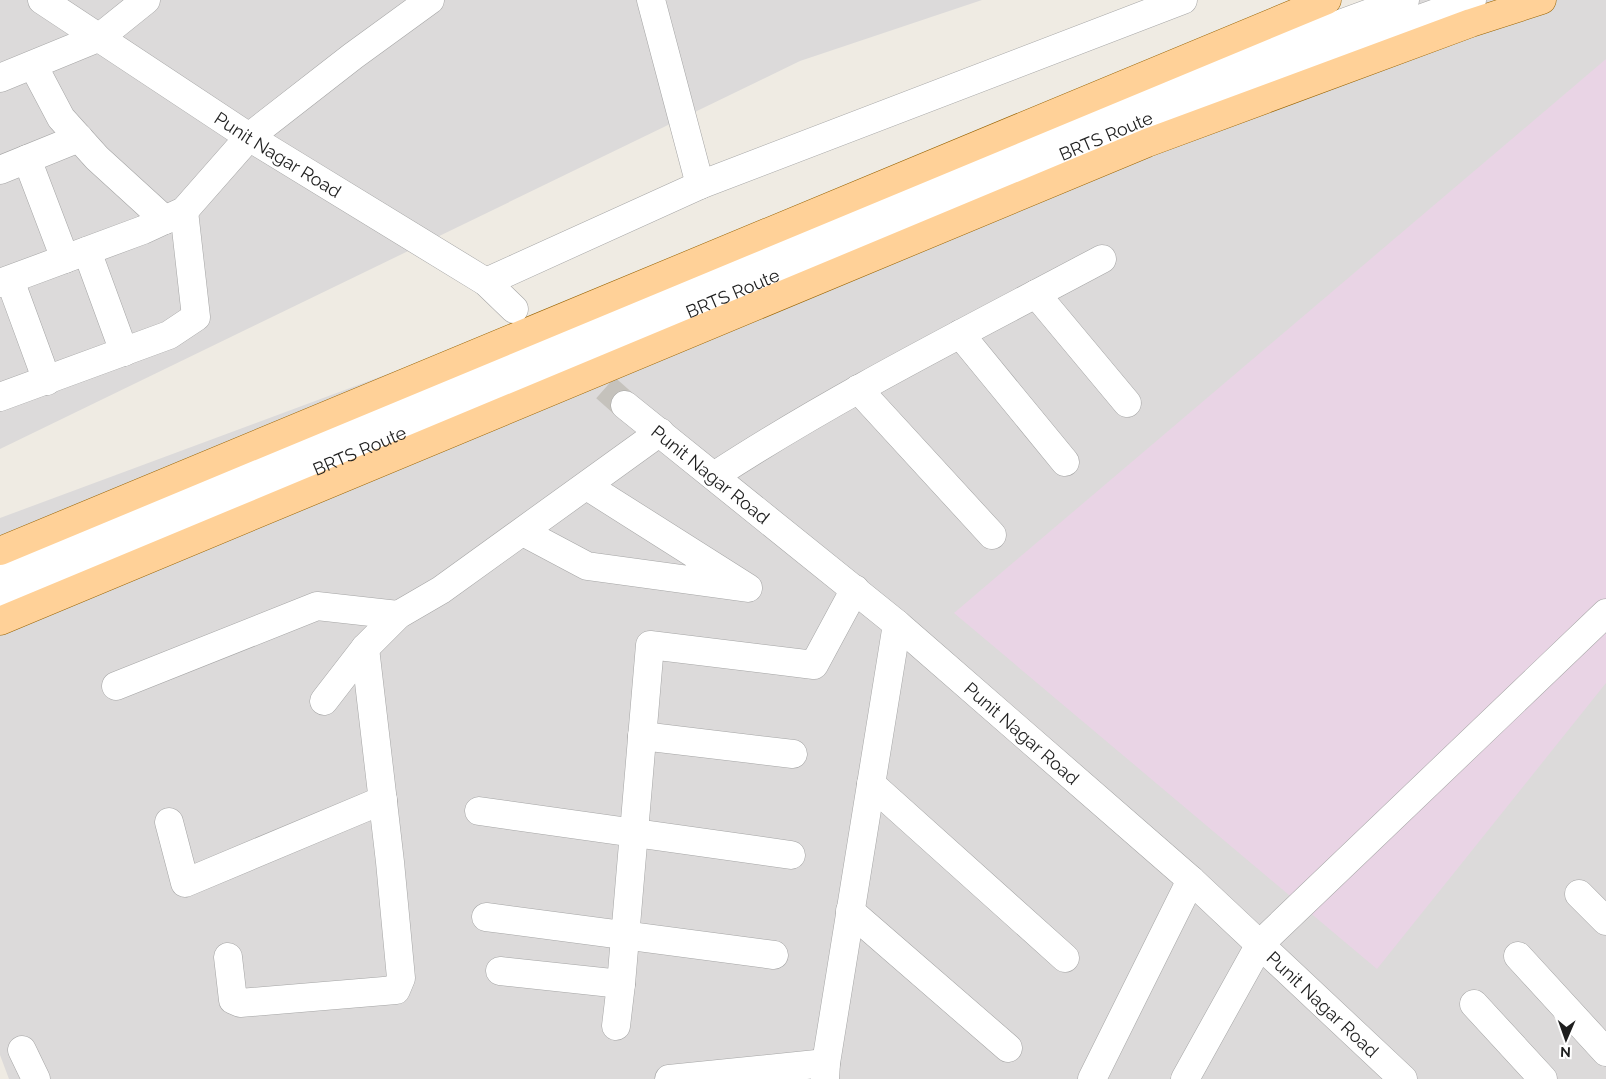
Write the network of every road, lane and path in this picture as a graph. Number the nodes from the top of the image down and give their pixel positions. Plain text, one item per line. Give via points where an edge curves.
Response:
1 (42, 0) edge
2 (146, 0) edge
3 (430, 0) edge
4 (651, 0) edge
5 (1183, 0) edge
6 (1327, 0) edge
7 (1405, 0) edge
8 (1472, 0) edge
9 (1542, 0) edge
10 (100, 37) junction
11 (32, 65) junction
12 (0, 78) edge
13 (248, 137) junction
14 (79, 138) junction
15 (27, 159) junction
16 (0, 170) edge
17 (700, 184) junction
18 (174, 215) junction
19 (76, 255) junction
20 (1102, 259) dead end
21 (5, 282) edge
22 (486, 282) junction
23 (1036, 294) junction
24 (514, 309) dead end
25 (960, 334) junction
26 (124, 352) junction
27 (47, 381) junction
28 (858, 388) junction
29 (0, 398) edge
30 (1127, 403) dead end
31 (625, 405) tunnel mouth
32 (660, 432) junction
33 (1065, 462) dead end
34 (714, 476) junction
35 (587, 486) junction
36 (523, 532) junction
37 (992, 535) dead end
38 (0, 551) edge
39 (0, 574) edge
40 (855, 589) junction
41 (0, 602) edge
42 (1606, 613) edge
43 (398, 616) junction
44 (0, 621) edge
45 (898, 624) junction
46 (365, 648) junction
47 (116, 686) dead end
48 (324, 701) dead end
49 (642, 736) junction
50 (793, 754) dead end
51 (871, 784) junction
52 (383, 800) junction
53 (479, 812) dead end
54 (170, 822) dead end
55 (634, 833) junction
56 (791, 856) dead end
57 (1191, 880) junction
58 (1579, 894) dead end
59 (850, 911) junction
60 (486, 917) dead end
61 (1606, 921) edge
62 (625, 936) junction
63 (1260, 944) junction
64 (774, 955) dead end
65 (1518, 956) dead end
66 (228, 957) dead end
67 (1065, 958) dead end
68 (500, 970) dead end
69 (621, 984) junction
70 (1474, 1004) dead end
71 (616, 1026) dead end
72 (1008, 1048) dead end
73 (22, 1050) dead end
74 (1606, 1052) edge
75 (826, 1071) edge
76 (36, 1079) edge
77 (669, 1079) edge
78 (1092, 1079) edge
79 (1185, 1079) edge
80 (1403, 1079) edge
81 (1543, 1079) edge

1 - 10 street, Punit Nagar Road
2 - 10 street
3 - 13 street
4 - 17 street
5 - 17 street
6 - 38 main road
7 - 39 street, BRTS Route via 1142,97 879,204
8 - 41 street, BRTS Route via 1154,115
9 - 44 main road via 1470,23 1147,143
10 - 11 street
10 - 13 street, Punit Nagar Road
11 - 12 street
11 - 14 street via 60,118
13 - 18 street
13 - 22 street, Punit Nagar Road
14 - 15 street
14 - 18 street via 98,158
15 - 16 street
15 - 19 street
17 - 22 street
18 - 19 street
18 - 26 street via 196,317 169,335
19 - 21 street
19 - 26 street
20 - 23 street
21 - 27 street
22 - 24 street, Punit Nagar Road
23 - 25 street
23 - 30 street
25 - 28 street
25 - 33 street
26 - 27 street
27 - 29 street
28 - 34 street
28 - 37 street
31 - 32 street, Punit Nagar Road
32 - 34 street, Punit Nagar Road
32 - 35 street
34 - 40 street, Punit Nagar Road
35 - 36 street
35 - 36 street via 756,593 587,566
36 - 43 street
40 - 45 street, Punit Nagar Road
40 - 49 street via 814,665 650,645
42 - 63 street
43 - 46 street
43 - 47 street via 317,606
45 - 51 street
45 - 57 street, Punit Nagar Road
46 - 48 street
46 - 52 street
49 - 50 street
49 - 55 street
51 - 59 street
51 - 67 street
52 - 54 street via 185,883
52 - 66 street via 401,969 396,990 240,1003 233,1000
53 - 55 street
55 - 56 street
55 - 62 street
57 - 63 street, Punit Nagar Road
57 - 78 street
58 - 61 street
59 - 72 street
59 - 75 street
60 - 62 street
62 - 64 street
62 - 69 street
63 - 79 street
63 - 80 street, Punit Nagar Road
65 - 74 street
68 - 69 street
69 - 71 street
70 - 81 street
73 - 76 street
75 - 77 street

